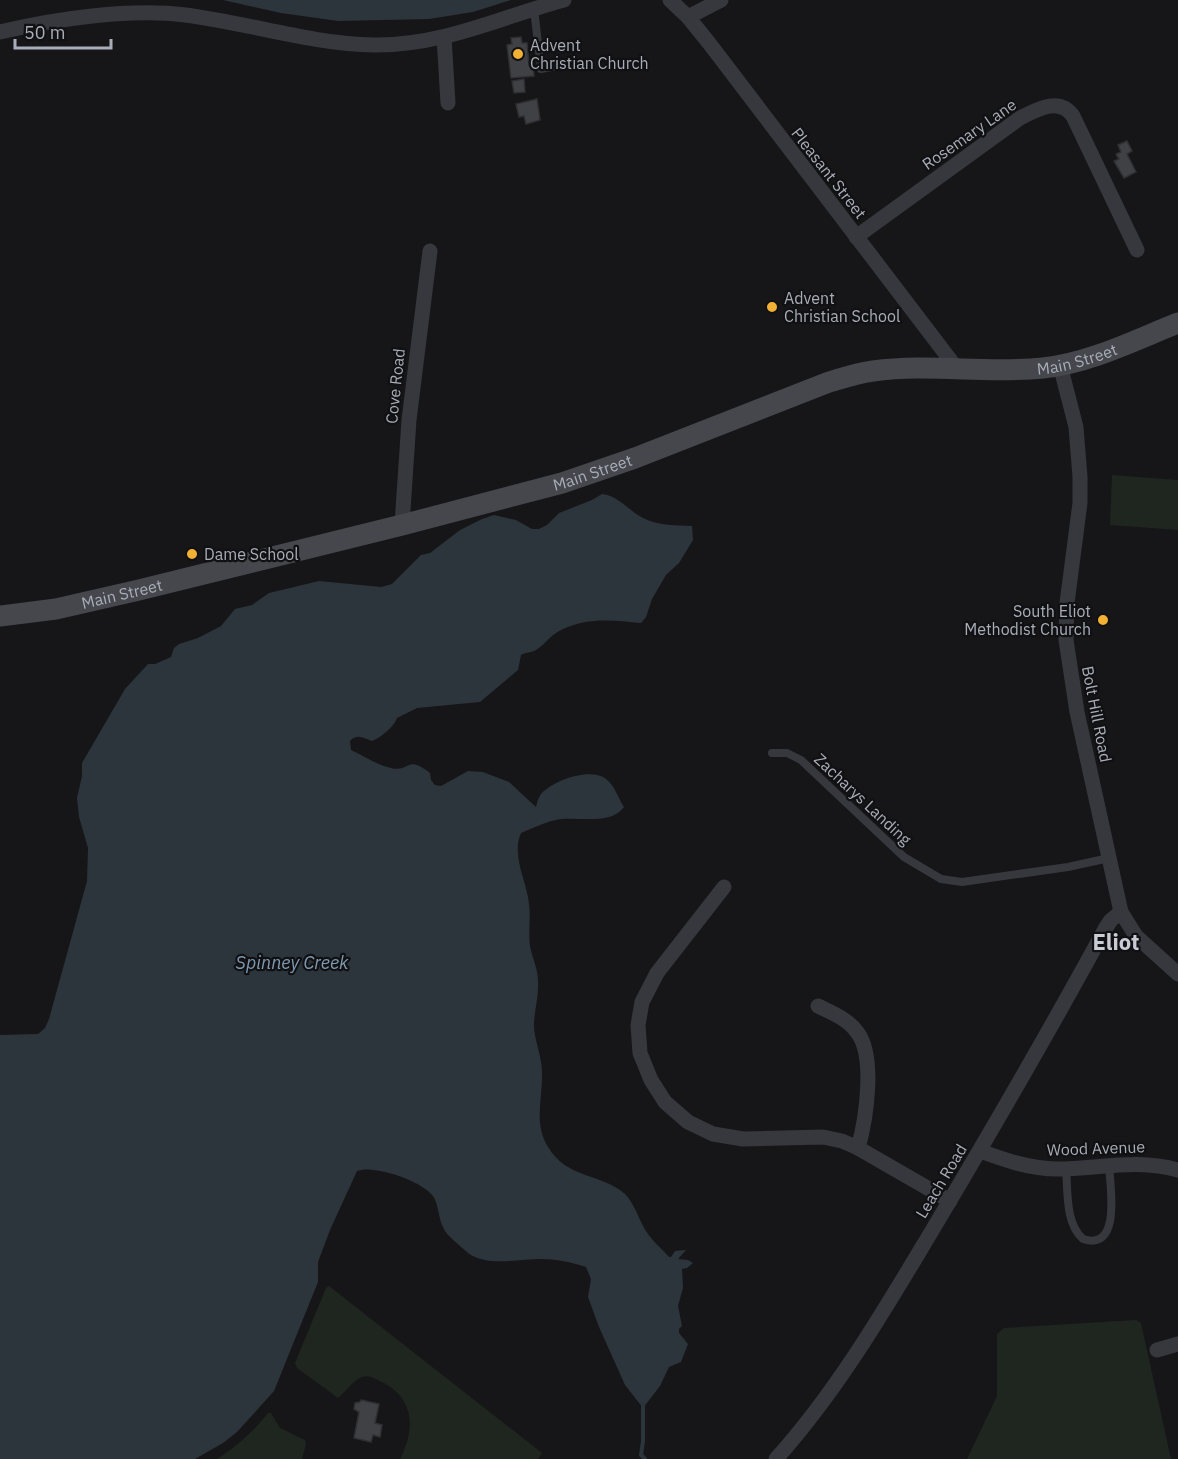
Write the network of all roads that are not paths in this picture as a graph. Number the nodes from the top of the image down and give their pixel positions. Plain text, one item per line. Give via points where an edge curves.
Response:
1 (564, 0) edge
2 (672, 0) edge
3 (721, 0) edge
4 (534, 9) junction
5 (688, 17) junction
6 (0, 32) edge
7 (444, 37) junction
8 (557, 66) dead end
9 (448, 103) dead end
10 (856, 237) junction
11 (1137, 250) dead end
12 (430, 251) dead end
13 (1178, 323) edge
14 (1060, 365) junction
15 (958, 370) junction
16 (402, 525) junction
17 (0, 616) edge
18 (772, 753) dead end
19 (1109, 858) junction
20 (724, 887) dead end
21 (1121, 912) junction
22 (1178, 974) edge
23 (818, 1005) dead end
24 (858, 1148) junction
25 (980, 1151) junction
26 (1109, 1165) junction
27 (1066, 1169) junction
28 (1178, 1170) edge
29 (950, 1201) junction
30 (1178, 1344) edge
31 (1157, 1350) dead end
32 (776, 1459) edge

1 - 4 street
2 - 5 street, Pleasant Street
3 - 5 street
4 - 7 street
4 - 8 lane via 542,69
5 - 10 street, Pleasant Street
6 - 7 street via 81,19 160,13 347,44 400,44
7 - 9 street
10 - 11 street, Rosemary Lane via 1020,118 1055,105 1073,116
10 - 15 street, Pleasant Street
12 - 16 street, Cove Road via 409,420
13 - 14 main road, Main Street via 1117,348
14 - 15 main road, Main Street via 1023,370
14 - 19 street, Bolt Hill Road via 1076,427 1080,477 1066,639 1077,712
15 - 16 main road, Main Street via 884,369 844,378 595,472
16 - 17 main road, Main Street via 93,601
18 - 19 lane, Zacharys Landing via 787,753 801,760 904,857 941,879 963,882
19 - 21 street, Bolt Hill Road
20 - 24 street via 657,973 642,1002 638,1041 651,1080 673,1111 713,1134 743,1139 824,1137
21 - 22 street, Bolt Hill Road via 1136,936
21 - 25 street, Leach Road via 1105,929
23 - 24 street via 849,1023 864,1044 866,1113
24 - 29 street
25 - 27 street, Wood Avenue via 1032,1167
25 - 29 street, Leach Road
26 - 27 street, Wood Avenue
26 - 27 lane via 1110,1225 1105,1234 1091,1241 1083,1239 1074,1227
26 - 28 street, Wood Avenue via 1151,1164
29 - 32 street, Leach Road via 856,1355
30 - 31 street

